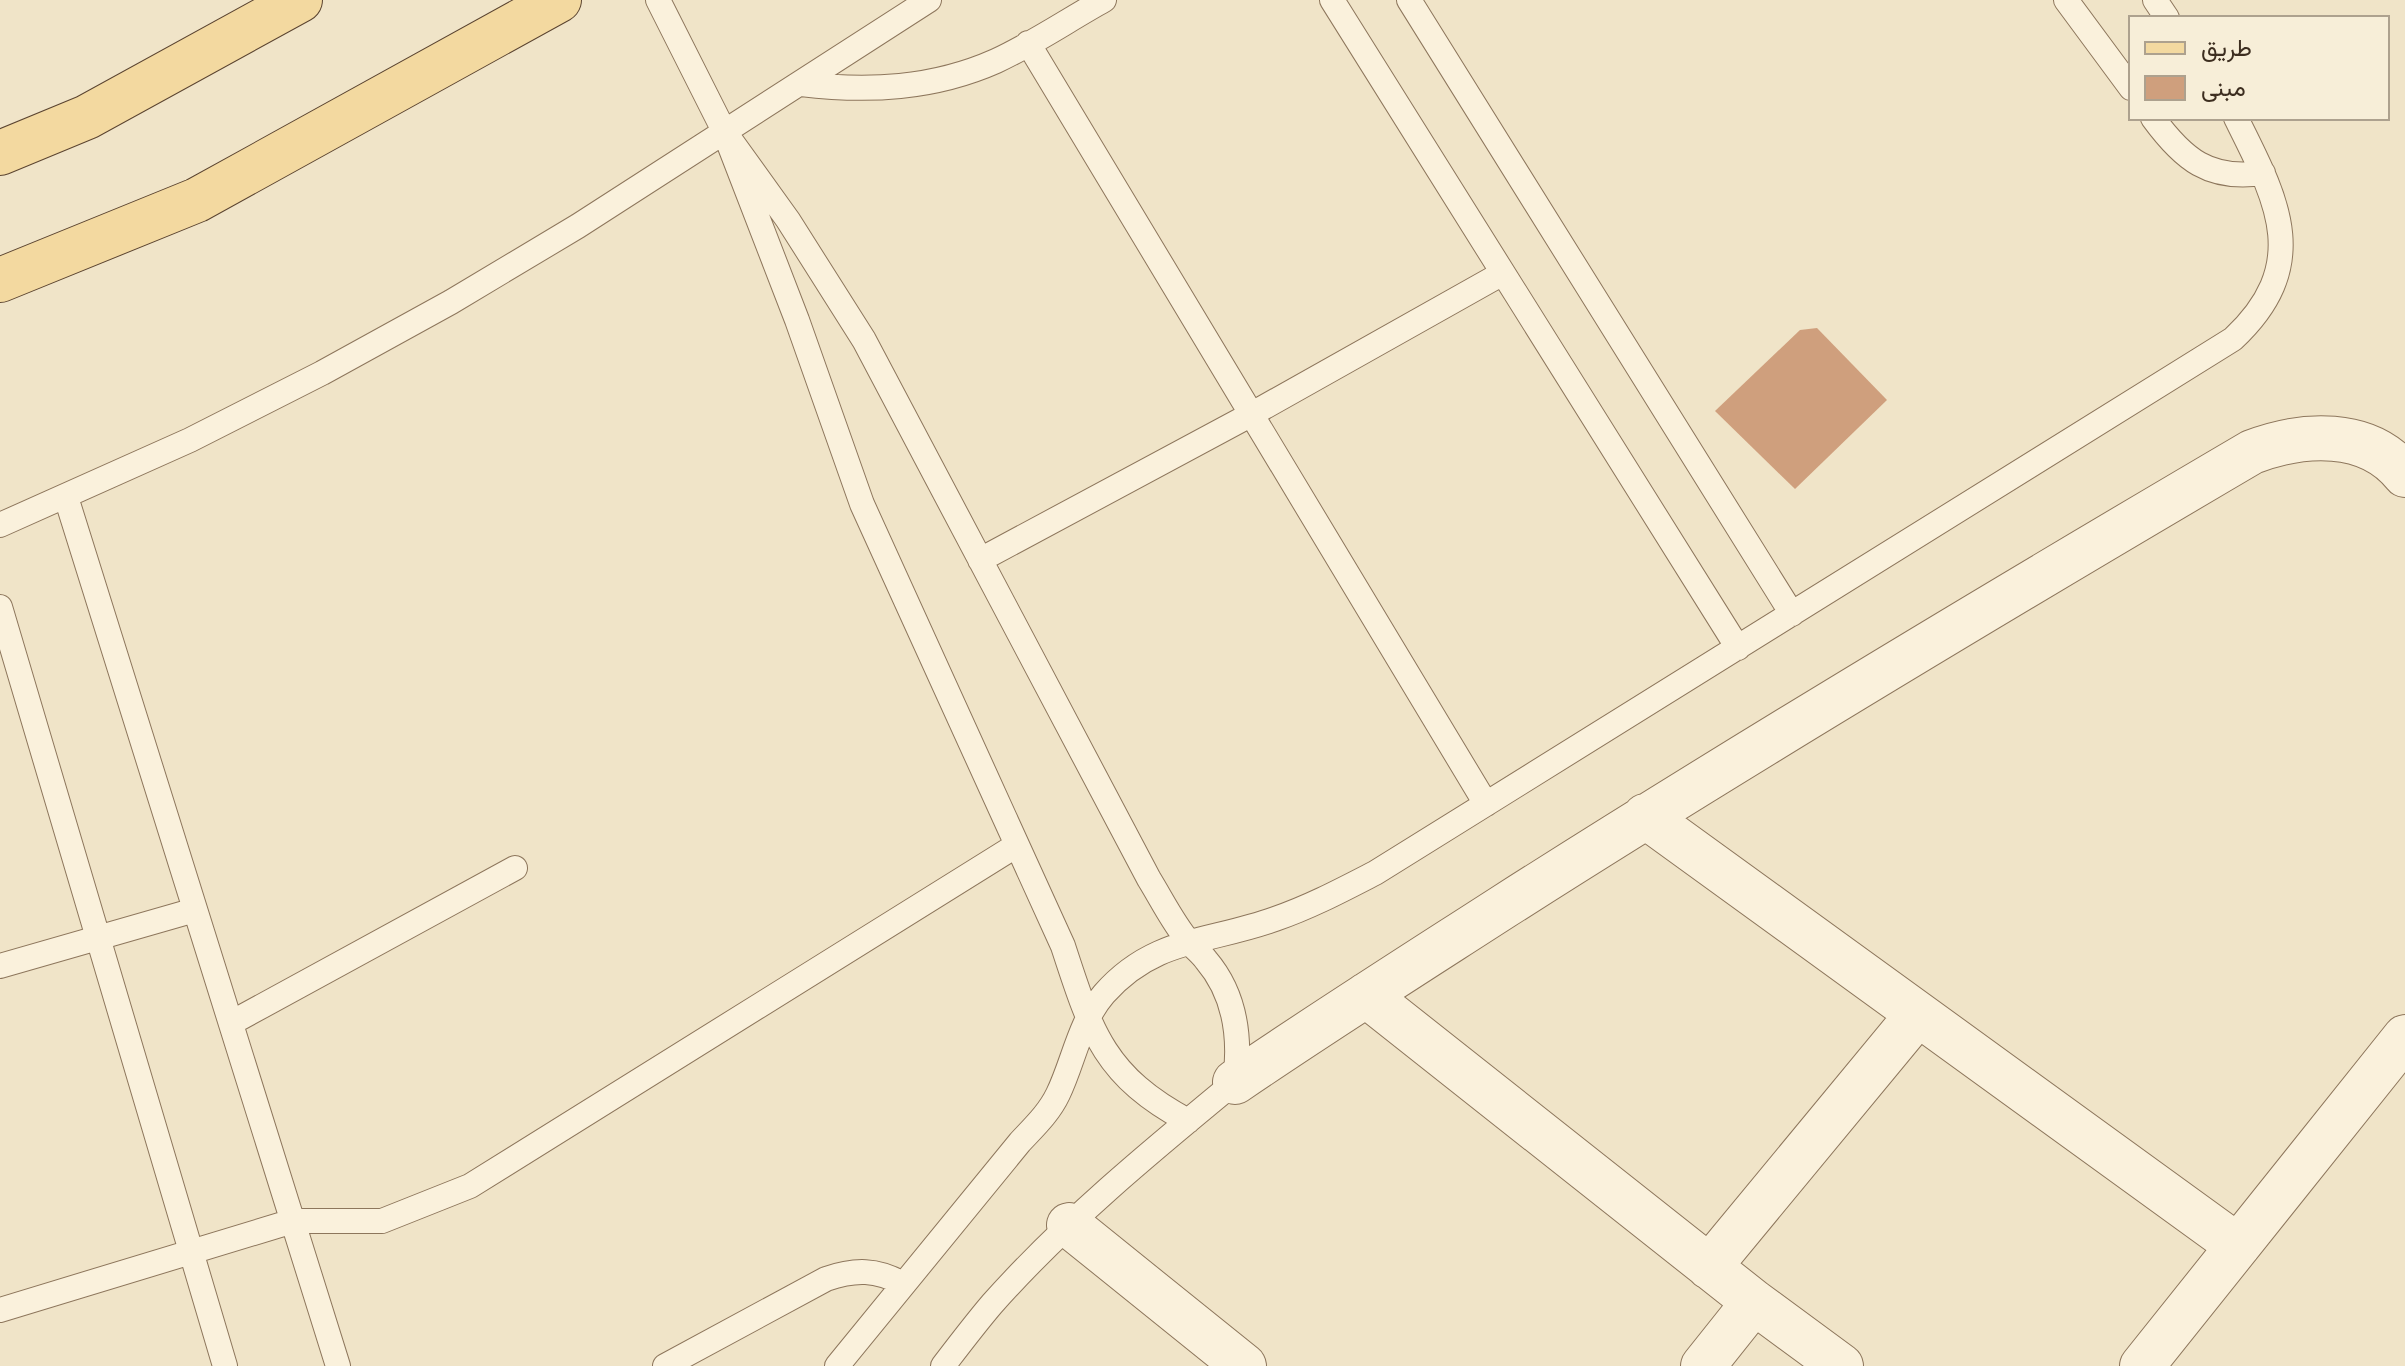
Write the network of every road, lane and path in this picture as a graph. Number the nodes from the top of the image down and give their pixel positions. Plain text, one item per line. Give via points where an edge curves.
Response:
1 (300, 0) edge
2 (559, 0) edge
3 (658, 0) edge
4 (929, 0) edge
5 (1104, 0) edge
6 (1332, 0) edge
7 (1409, 0) edge
8 (2066, 0) edge
9 (1028, 43) junction
10 (801, 84) junction
11 (2129, 85) edge
12 (2155, 120) edge
13 (2237, 120) edge
14 (724, 131) junction
15 (0, 153) edge
16 (2263, 173) junction
17 (1503, 273) junction
18 (0, 280) edge
19 (1252, 414) junction
20 (2405, 475) edge
21 (66, 497) junction
22 (0, 525) edge
23 (980, 560) junction
24 (0, 607) edge
25 (1792, 614) junction
26 (1738, 648) junction
27 (1486, 804) junction
28 (1645, 816) junction
29 (1017, 845) junction
30 (515, 868) dead end
31 (195, 910) junction
32 (99, 937) junction
33 (1189, 943) junction
34 (0, 966) edge
35 (1366, 995) junction
36 (1918, 1014) junction
37 (1087, 1019) junction
38 (231, 1023) junction
39 (2405, 1037) edge
40 (1235, 1082) junction
41 (1188, 1121) junction
42 (293, 1221) junction
43 (1069, 1225) junction
44 (2238, 1246) junction
45 (191, 1252) junction
46 (1709, 1267) junction
47 (903, 1284) junction
48 (1754, 1302) junction
49 (0, 1310) edge
50 (225, 1366) edge
51 (338, 1366) edge
52 (665, 1366) edge
53 (837, 1366) edge
54 (943, 1366) edge
55 (1244, 1366) edge
56 (1703, 1366) edge
57 (1841, 1366) edge
58 (2142, 1366) edge

1 - 15 main road via 87,117
2 - 18 main road via 197,200
3 - 14 lane
4 - 10 lane
5 - 9 lane
6 - 17 lane
7 - 25 lane
8 - 11 lane
9 - 10 lane via 997,61 928,83 886,89
9 - 19 lane
10 - 14 lane
12 - 16 lane via 2180,152 2208,169 2235,175
13 - 16 lane
14 - 21 lane via 438,309 190,440
14 - 23 lane via 864,340
14 - 29 lane via 862,504
16 - 25 lane via 2279,216 2279,262 2263,305 2233,339
17 - 19 lane
17 - 26 lane
19 - 23 lane
19 - 27 lane
20 - 28 street via 2395,462 2373,450 2325,437 2275,443 2252,452
21 - 22 lane
21 - 31 lane
23 - 33 lane via 1149,879
24 - 32 lane
25 - 26 lane
26 - 27 lane
27 - 33 lane via 1325,899
28 - 35 street
28 - 36 street
29 - 37 lane via 1063,946
29 - 42 lane via 470,1186 382,1221
30 - 38 lane
31 - 32 lane
31 - 38 lane
32 - 34 lane
32 - 45 lane
33 - 37 lane via 1164,949 1122,976
33 - 40 lane via 1207,961 1232,1006 1238,1056
35 - 40 street
35 - 46 street
36 - 44 street
36 - 46 street
37 - 41 lane via 1100,1046 1138,1090
37 - 47 lane via 1056,1098
38 - 42 lane
39 - 44 street
40 - 41 lane
41 - 43 lane
42 - 45 lane
42 - 51 lane
43 - 54 lane via 992,1304
43 - 55 street
44 - 58 street
45 - 49 lane
45 - 50 lane
46 - 48 street
47 - 52 lane via 878,1273 826,1279
47 - 53 lane
48 - 56 street
48 - 57 street

